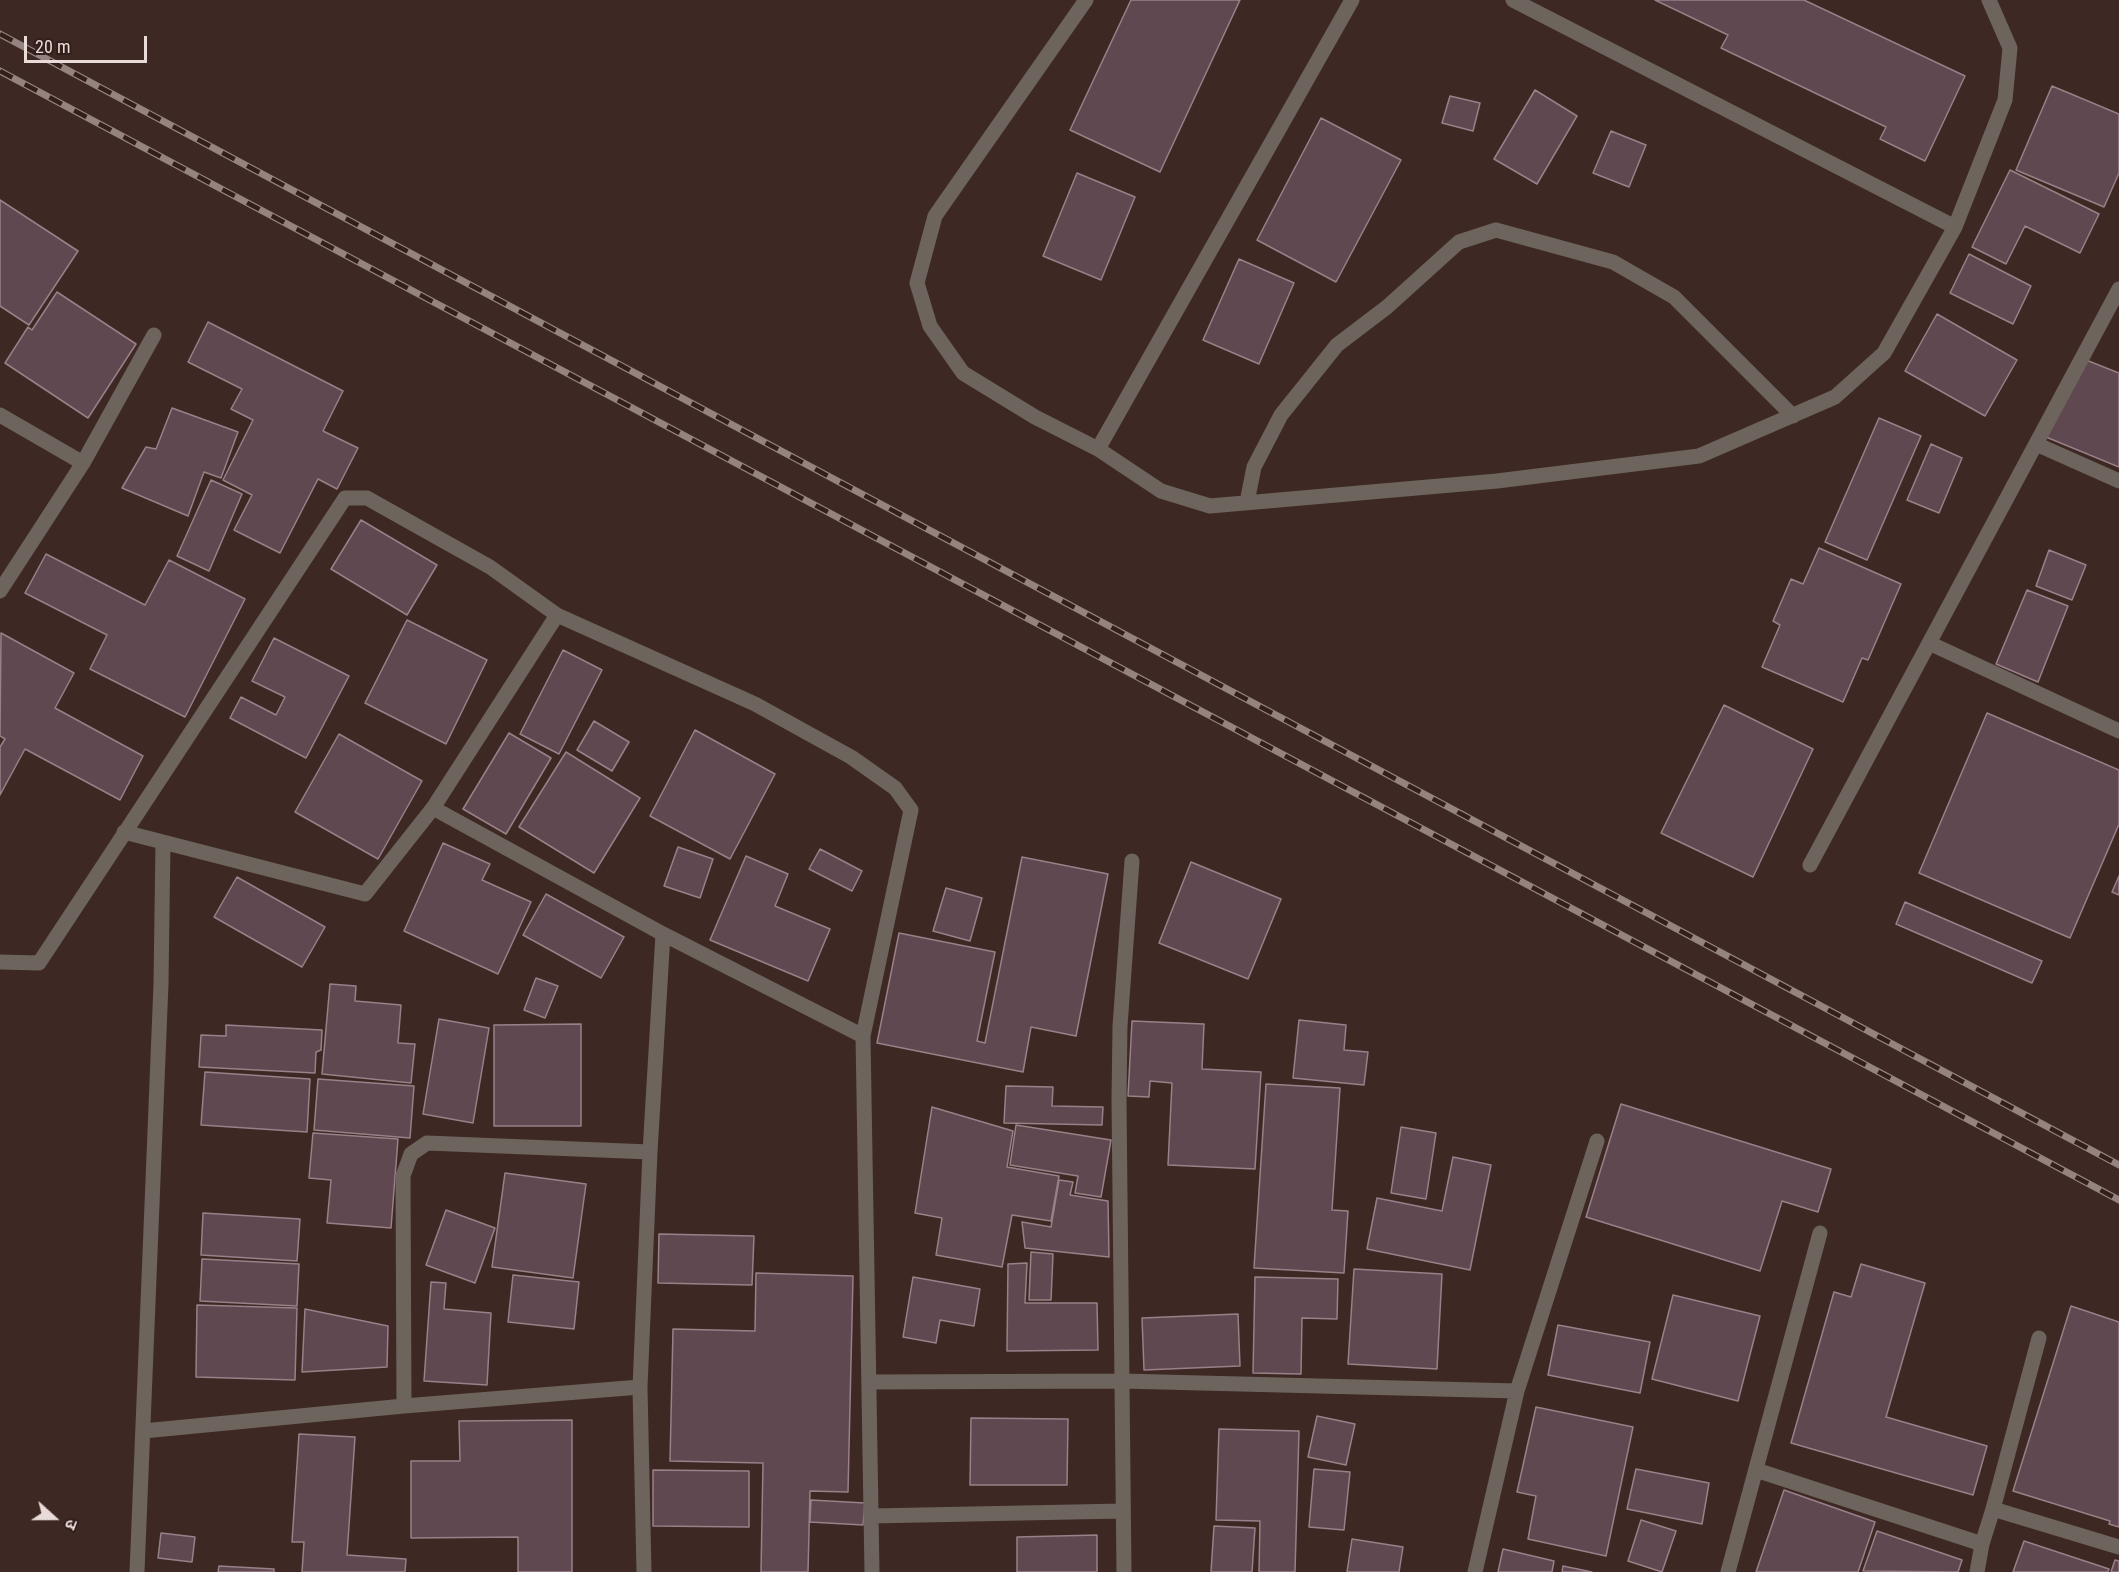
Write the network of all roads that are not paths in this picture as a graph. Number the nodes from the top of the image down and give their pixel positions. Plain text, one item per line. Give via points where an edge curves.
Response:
1 (1086, 0) edge
2 (1352, 0) edge
3 (1513, 0) edge
4 (1989, 0) edge
5 (1955, 227) junction
6 (2119, 289) edge
7 (154, 335) dead end
8 (0, 415) edge
9 (1793, 416) junction
10 (2036, 444) junction
11 (1098, 449) junction
12 (83, 463) junction
13 (2119, 481) edge
14 (1247, 502) junction
15 (0, 591) edge
16 (557, 615) junction
17 (1929, 643) junction
18 (2119, 731) edge
19 (432, 808) junction
20 (124, 832) junction
21 (163, 842) junction
22 (1132, 861) dead end
23 (1810, 864) dead end
24 (663, 934) junction
25 (0, 962) edge
26 (863, 1036) junction
27 (1597, 1141) dead end
28 (650, 1152) junction
29 (1820, 1233) dead end
30 (2039, 1338) dead end
31 (1122, 1381) junction
32 (869, 1382) junction
33 (640, 1387) junction
34 (1517, 1391) junction
35 (404, 1406) junction
36 (143, 1431) junction
37 (1756, 1470) junction
38 (1993, 1509) junction
39 (1123, 1511) junction
40 (871, 1516) junction
41 (1982, 1544) junction
42 (2119, 1547) edge
43 (137, 1572) edge
44 (645, 1572) edge
45 (872, 1572) edge
46 (1124, 1572) edge
47 (1475, 1572) edge
48 (1728, 1572) edge
49 (1977, 1572) edge

1 - 11 street via 935,216 917,283 930,326 963,373 1035,417
2 - 11 street
3 - 5 street
4 - 5 street via 2010,48 2005,100
5 - 9 street via 1884,353 1835,397
6 - 10 street
7 - 12 street
8 - 12 street
9 - 14 street via 1699,456 1497,481
9 - 14 street via 1674,297 1613,262 1496,230 1459,242 1387,307 1337,345 1281,415 1254,467
10 - 13 street
10 - 17 street
11 - 14 street via 1161,491 1210,506
12 - 15 street
16 - 19 street
16 - 20 street via 490,567 367,498 345,498
16 - 26 street via 755,704 850,757 895,788 911,810
17 - 18 street
17 - 23 street
19 - 21 street via 365,894
19 - 24 street
20 - 21 street
20 - 25 street via 39,963
21 - 36 street
22 - 31 street via 1120,1026
24 - 26 street
24 - 28 street
26 - 32 street
27 - 34 street
28 - 33 street
28 - 35 street via 428,1143 411,1154 403,1176
29 - 37 street
30 - 38 street
31 - 32 street
31 - 34 street
31 - 39 street
32 - 40 street
33 - 35 street
33 - 44 street
34 - 47 street
35 - 36 street
36 - 43 street
37 - 41 street
37 - 48 street
38 - 41 street
38 - 42 street
39 - 40 street
39 - 46 street
40 - 45 street
41 - 49 street

